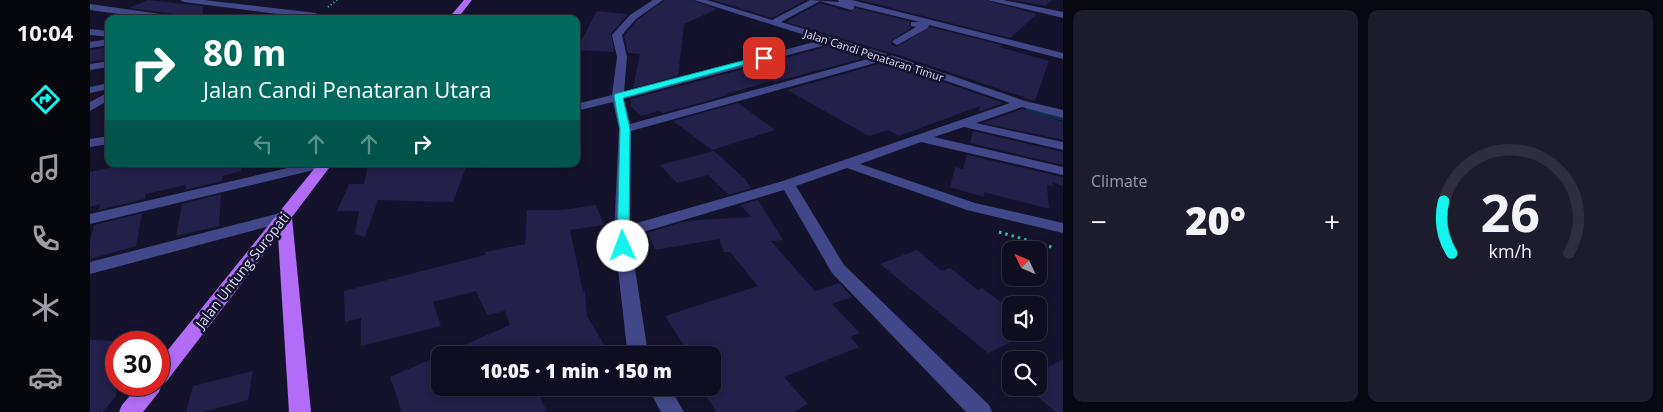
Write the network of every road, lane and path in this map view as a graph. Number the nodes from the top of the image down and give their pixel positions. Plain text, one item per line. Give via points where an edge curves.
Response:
1 (97, 0) edge
2 (184, 0) edge
3 (468, 0) edge
4 (659, 0) edge
5 (698, 0) edge
6 (816, 0) edge
7 (823, 0) edge
8 (842, 0) edge
9 (990, 0) edge
10 (90, 2) edge
11 (90, 7) edge
12 (245, 8) junction
13 (147, 15) edge
14 (233, 15) dead end
15 (299, 15) edge
16 (455, 15) edge
17 (1063, 15) edge
18 (773, 23) junction
19 (924, 26) junction
20 (90, 32) edge
21 (105, 34) edge
22 (818, 36) junction
23 (897, 42) dead end
24 (105, 43) edge
25 (90, 45) edge
26 (1063, 56) edge
27 (885, 57) junction
28 (1063, 61) edge
29 (105, 65) edge
30 (90, 67) edge
31 (105, 87) edge
32 (90, 90) edge
33 (618, 96) junction
34 (105, 97) edge
35 (1021, 104) junction
36 (90, 107) edge
37 (580, 107) edge
38 (1063, 114) edge
39 (966, 124) junction
40 (625, 129) junction
41 (919, 138) junction
42 (105, 141) edge
43 (90, 143) edge
44 (1063, 146) edge
45 (845, 163) junction
46 (310, 167) edge
47 (321, 167) edge
48 (1063, 171) edge
49 (788, 184) junction
50 (284, 218) junction
51 (90, 219) edge
52 (1063, 228) edge
53 (622, 233) junction
54 (90, 268) edge
55 (637, 346) edge
56 (170, 362) edge
57 (143, 396) edge
58 (664, 396) edge
59 (130, 412) edge
60 (300, 412) edge
61 (673, 412) edge
62 (981, 412) edge

1 - 10 street
2 - 12 street
3 - 16 main road
4 - 33 street via 633,17 617,35 622,57
5 - 18 street, Jalan Candi Penataran Timur
6 - 18 street
7 - 19 street
8 - 26 street
9 - 17 street
11 - 13 street
12 - 14 street
12 - 15 street
18 - 22 street, Jalan Candi Penataran Timur
19 - 23 street
19 - 28 street
20 - 21 street
22 - 27 street, Jalan Candi Penataran Timur
22 - 33 street via 818,44
24 - 25 street
27 - 35 street, Jalan Candi Penataran Timur
27 - 40 street
29 - 30 street
31 - 32 street
33 - 37 street
33 - 40 street
34 - 36 street
35 - 38 street, Jalan Candi Penataran Timur
35 - 39 street
39 - 41 street
39 - 44 street
40 - 53 street
41 - 45 street
41 - 48 street
42 - 43 street
45 - 49 street
45 - 52 street via 972,207
46 - 51 street
47 - 50 main road, Jalan Untung Suropati
49 - 53 street
49 - 62 street via 838,269
50 - 54 street
50 - 56 main road, Jalan Untung Suropati
50 - 60 main road
53 - 55 street
57 - 59 main road
58 - 61 street

